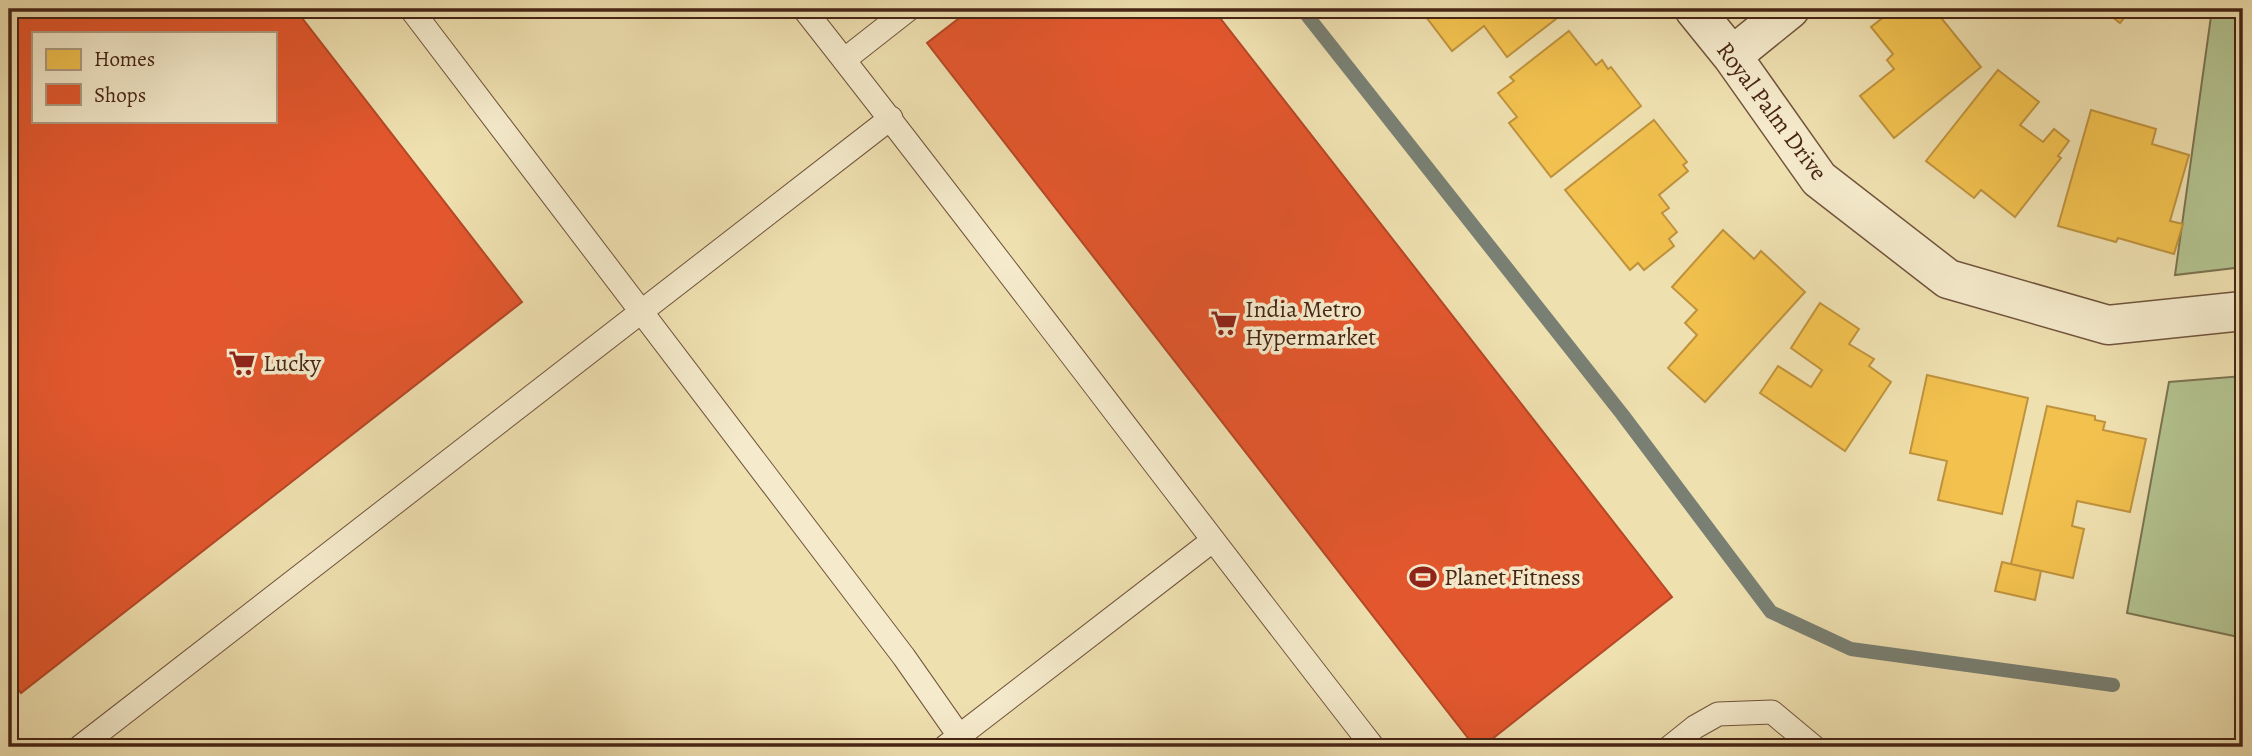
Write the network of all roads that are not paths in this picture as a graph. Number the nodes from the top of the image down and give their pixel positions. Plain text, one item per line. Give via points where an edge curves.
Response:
1 (411, 9) edge
2 (804, 9) edge
3 (909, 9) edge
4 (1694, 9) edge
5 (1790, 9) edge
6 (1732, 56) junction
7 (844, 60) junction
8 (891, 118) junction
9 (642, 311) junction
10 (2243, 311) edge
11 (1212, 541) junction
12 (957, 744) edge
13 (80, 747) edge
14 (1373, 747) edge
15 (1670, 747) edge
16 (1814, 747) edge

1 - 9 lane
2 - 7 lane
3 - 7 lane
4 - 6 street, Royal Palm Drive
5 - 6 street
6 - 10 street, Royal Palm Drive via 1819,179 1948,279 2108,325
7 - 8 lane
8 - 9 lane
8 - 11 lane
9 - 12 lane via 904,657
9 - 13 lane
11 - 12 lane
11 - 14 lane
15 - 16 lane via 1718,714 1772,712

